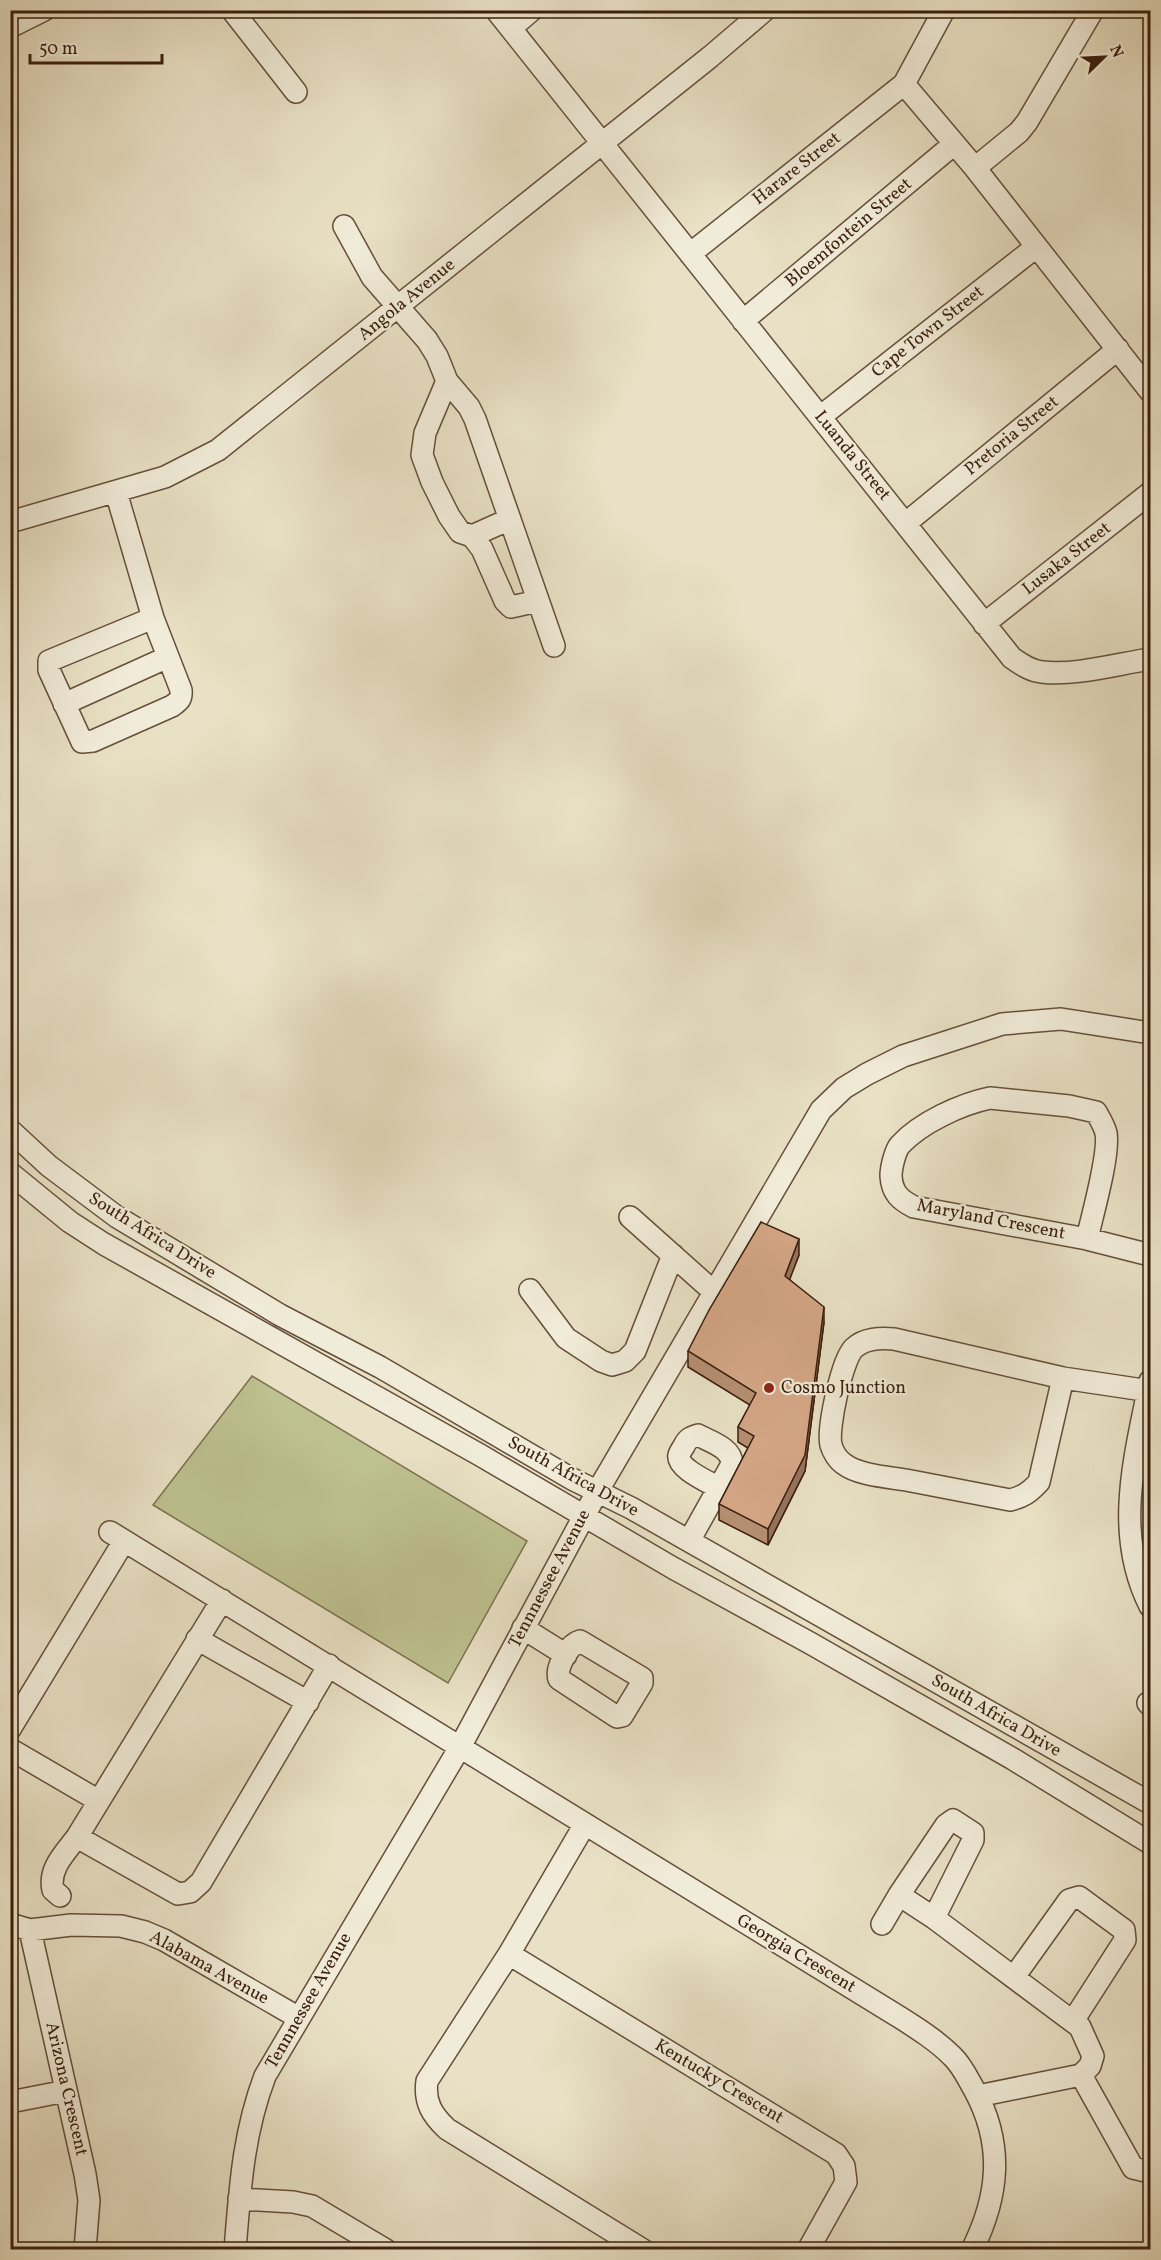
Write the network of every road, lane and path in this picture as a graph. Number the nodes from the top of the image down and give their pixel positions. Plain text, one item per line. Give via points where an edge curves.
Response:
1 (44, 10) edge
2 (232, 10) edge
3 (496, 10) edge
4 (532, 10) edge
5 (765, 10) edge
6 (944, 10) edge
7 (1093, 10) edge
8 (10, 27) edge
9 (511, 28) junction
10 (904, 84) junction
11 (296, 92) dead end
12 (601, 143) junction
13 (954, 144) junction
14 (975, 168) junction
15 (344, 226) dead end
16 (1036, 247) junction
17 (690, 254) junction
18 (398, 308) junction
19 (743, 321) junction
20 (1118, 349) junction
21 (447, 381) junction
22 (1150, 391) edge
23 (820, 417) junction
24 (116, 492) junction
25 (1150, 493) edge
26 (510, 519) junction
27 (10, 522) edge
28 (906, 523) junction
29 (472, 536) junction
30 (538, 601) junction
31 (153, 618) junction
32 (984, 624) junction
33 (554, 646) dead end
34 (168, 657) junction
35 (1150, 659) edge
36 (64, 704) junction
37 (1150, 1033) edge
38 (10, 1130) edge
39 (10, 1173) edge
40 (630, 1217) dead end
41 (1087, 1239) junction
42 (673, 1255) junction
43 (1150, 1255) edge
44 (530, 1290) dead end
45 (714, 1292) junction
46 (1063, 1378) junction
47 (1150, 1388) edge
48 (719, 1488) dead end
49 (597, 1492) junction
50 (584, 1516) junction
51 (689, 1541) junction
52 (222, 1600) junction
53 (1150, 1606) edge
54 (523, 1628) junction
55 (197, 1639) junction
56 (566, 1655) dead end
57 (329, 1665) junction
58 (308, 1702) junction
59 (10, 1729) edge
60 (460, 1747) junction
61 (10, 1749) edge
62 (99, 1801) junction
63 (1150, 1803) edge
64 (585, 1824) junction
65 (77, 1837) junction
66 (1150, 1843) edge
67 (60, 1896) dead end
68 (899, 1896) junction
69 (934, 1918) junction
70 (882, 1924) dead end
71 (20, 1927) edge
72 (509, 1954) junction
73 (1014, 1977) junction
74 (299, 2018) junction
75 (1073, 2021) junction
76 (1082, 2075) junction
77 (66, 2091) junction
78 (978, 2096) junction
79 (10, 2102) edge
80 (1150, 2172) edge
81 (239, 2199) junction
82 (378, 2248) edge
83 (84, 2250) edge
84 (235, 2250) edge
85 (643, 2250) edge
86 (808, 2250) edge
87 (972, 2250) edge

1 - 8 street
2 - 11 street
3 - 9 street, Luanda Street
4 - 9 street
5 - 12 street, Angola Avenue
6 - 10 street
7 - 14 street via 1027,122
9 - 12 street, Luanda Street
10 - 13 street
10 - 17 street, Harare Street
12 - 17 street, Luanda Street
12 - 18 street, Angola Avenue
13 - 14 street
13 - 19 street, Bloemfontein Street
14 - 16 street
15 - 18 street via 372,277
16 - 20 street
16 - 23 street, Cape Town Street
17 - 19 street, Luanda Street
18 - 21 street via 427,340
18 - 24 street, Angola Avenue via 218,450 165,477
19 - 23 street, Luanda Street
20 - 22 street
20 - 28 street, Pretoria Street
21 - 26 street via 475,419
21 - 29 street via 425,433 422,455 449,516 460,532
23 - 28 street, Luanda Street
24 - 27 street, Angola Avenue
24 - 31 street
25 - 32 street, Lusaka Street
26 - 29 street
26 - 30 street
28 - 32 street, Luanda Street
29 - 30 street via 511,607
30 - 33 street
31 - 34 street
31 - 36 street via 51,659 49,670
32 - 35 street, Luanda Street via 1012,658 1040,672
34 - 36 street
34 - 36 street via 181,690 179,701 172,706 85,743
37 - 45 street, Tennnessee Avenue via 1061,1019 1002,1024 903,1056 867,1074 844,1088 822,1110
38 - 49 street, South Africa Drive via 49,1166 117,1217 280,1315 380,1367
39 - 50 street, South Africa Drive via 104,1244
40 - 42 street
41 - 41 street, Maryland Crescent via 1106,1152 1103,1122 1096,1112 990,1098 977,1100 939,1116 898,1147 891,1171 892,1189 914,1207
41 - 43 street, Maryland Crescent
42 - 44 street via 635,1351 625,1361 612,1365 566,1338
42 - 45 street
45 - 49 street, Tennnessee Avenue
46 - 46 street via 1039,1482 1020,1498 1010,1500 871,1474 844,1465 831,1444 831,1426 846,1360 853,1349 878,1338
46 - 47 street
47 - 53 street via 1128,1515 1134,1563
48 - 51 street
49 - 50 street, Tennnessee Avenue
49 - 51 street, South Africa Drive
50 - 54 street, Tennnessee Avenue
50 - 66 street, South Africa Drive via 972,1736
51 - 63 street, South Africa Drive
52 - 55 street
52 - 57 street, Georgia Crescent
52 - 59 street, Georgia Crescent via 117,1536
54 - 56 street
54 - 60 street, Tennnessee Avenue
55 - 58 street
55 - 62 street
57 - 58 street
57 - 60 street, Georgia Crescent
58 - 65 street via 201,1882 190,1892 178,1894
60 - 64 street, Georgia Crescent
60 - 74 street, Tennnessee Avenue
61 - 62 street
62 - 65 street
64 - 72 street
64 - 78 street, Georgia Crescent via 926,2034 953,2056
65 - 67 street via 53,1871 53,1890
68 - 69 street
68 - 69 street via 953,1820 973,1833 973,1840
68 - 70 street
69 - 73 street
71 - 74 street, Alabama Avenue via 99,1924 154,1935
71 - 77 street, Arizona Crescent
72 - 85 street via 428,2081 426,2091 432,2114 447,2130
72 - 86 street, Kentucky Crescent via 836,2154 844,2166 846,2182
73 - 75 street
73 - 75 street via 1069,1900 1079,1897 1124,1930 1125,1940
74 - 81 street, Tennnessee Avenue via 265,2076 255,2103
75 - 76 street via 1080,2027 1093,2056
76 - 78 street
76 - 80 street via 1133,2168
77 - 79 street
77 - 83 street, Arizona Crescent via 88,2192
78 - 87 street, Georgia Crescent via 990,2129 994,2166 986,2220
81 - 82 street via 312,2206
81 - 84 street, Tennnessee Avenue

